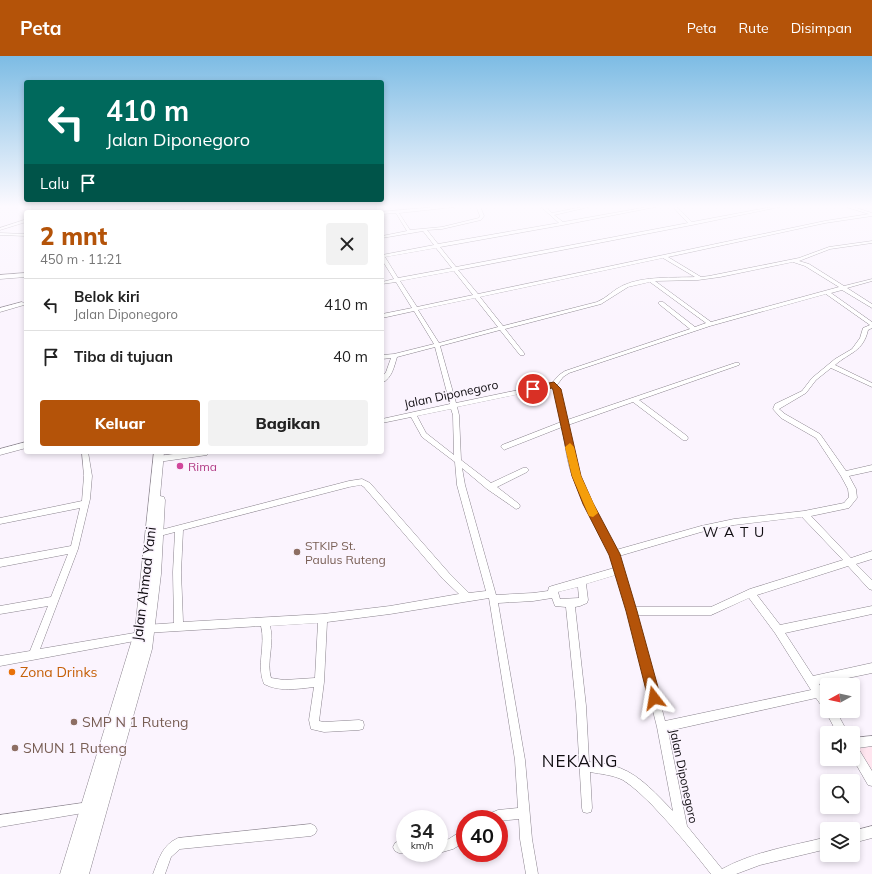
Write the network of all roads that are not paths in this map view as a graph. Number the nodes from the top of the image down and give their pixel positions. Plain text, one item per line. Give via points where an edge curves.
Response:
1 (436, 244) edge
2 (453, 244) edge
3 (586, 244) edge
4 (720, 244) edge
5 (856, 244) edge
6 (438, 247) junction
7 (384, 256) edge
8 (664, 256) junction
9 (384, 259) edge
10 (795, 260) junction
11 (455, 269) junction
12 (24, 275) edge
13 (0, 277) edge
14 (700, 278) junction
15 (397, 280) junction
16 (650, 280) junction
17 (872, 280) edge
18 (384, 283) edge
19 (842, 288) junction
20 (827, 292) junction
21 (476, 295) junction
22 (660, 303) dead end
23 (22, 304) dead end
24 (872, 306) edge
25 (415, 309) junction
26 (0, 310) edge
27 (384, 316) edge
28 (710, 324) junction
29 (872, 325) edge
30 (501, 328) junction
31 (694, 329) junction
32 (437, 344) junction
33 (522, 354) dead end
34 (394, 356) junction
35 (384, 357) edge
36 (737, 364) dead end
37 (831, 365) junction
38 (384, 379) edge
39 (872, 384) edge
40 (554, 385) junction
41 (634, 400) junction
42 (453, 406) junction
43 (413, 415) junction
44 (384, 421) edge
45 (565, 425) junction
46 (685, 438) dead end
47 (24, 446) edge
48 (504, 447) dead end
49 (0, 452) edge
50 (85, 454) edge
51 (176, 454) edge
52 (161, 455) edge
53 (458, 462) junction
54 (872, 468) edge
55 (525, 470) dead end
56 (844, 474) junction
57 (490, 487) junction
58 (84, 504) junction
59 (516, 506) dead end
60 (804, 514) junction
61 (0, 521) edge
62 (178, 529) junction
63 (155, 534) junction
64 (74, 549) junction
65 (614, 554) junction
66 (872, 555) edge
67 (850, 562) junction
68 (0, 563) edge
69 (619, 570) junction
70 (580, 582) junction
71 (872, 586) edge
72 (750, 592) junction
73 (554, 594) junction
74 (493, 596) junction
75 (467, 597) junction
76 (54, 601) junction
77 (570, 603) junction
78 (0, 610) edge
79 (872, 610) edge
80 (632, 611) junction
81 (323, 618) junction
82 (264, 621) junction
83 (179, 627) junction
84 (778, 630) junction
85 (143, 632) junction
86 (33, 655) junction
87 (0, 661) edge
88 (872, 668) edge
89 (812, 681) junction
90 (319, 682) junction
91 (819, 693) joint
92 (359, 725) dead end
93 (662, 727) junction
94 (872, 741) edge
95 (860, 742) edge
96 (860, 761) edge
97 (585, 766) junction
98 (872, 782) edge
99 (94, 806) junction
100 (587, 808) dead end
101 (524, 812) junction
102 (508, 814) edge
103 (0, 821) edge
104 (682, 829) junction
105 (311, 830) dead end
106 (872, 832) edge
107 (860, 835) edge
108 (820, 845) edge
109 (68, 874) edge
110 (81, 874) edge
111 (159, 874) edge
112 (532, 874) edge
113 (719, 874) edge
114 (725, 874) edge

1 - 6 street
2 - 6 street
3 - 11 street
4 - 8 street
5 - 10 street via 829,248
6 - 7 street
6 - 11 street
8 - 14 street
8 - 21 street
9 - 15 street
10 - 14 street
10 - 19 street
11 - 15 street
11 - 21 street
12 - 13 highway
14 - 16 street
15 - 18 street
15 - 25 street
16 - 28 street
16 - 30 street via 626,286 599,303
17 - 19 street
19 - 20 street
19 - 24 street
20 - 28 street
20 - 29 street
21 - 25 street
21 - 30 street
22 - 31 street
23 - 26 street
25 - 27 street
25 - 32 street
28 - 31 street
29 - 37 street via 865,329 863,338 854,350
30 - 32 street
30 - 33 street
31 - 40 street via 567,372
32 - 34 street
32 - 42 street
34 - 35 street
34 - 38 street via 389,373
36 - 41 street
37 - 39 street
37 - 56 street via 814,379 804,392 777,406 776,409 783,416 818,436
40 - 42 street, Jalan Diponegoro
40 - 45 street, Jalan Diponegoro
41 - 45 street
41 - 46 street
42 - 43 street, Jalan Diponegoro
42 - 53 street via 457,425
43 - 44 street, Jalan Diponegoro
43 - 53 street via 424,435
45 - 48 street
45 - 65 street, Jalan Diponegoro via 580,486
47 - 49 street
50 - 58 street via 88,476
51 - 52 street
52 - 63 highway, Jalan Ahmad Yani
53 - 57 street
53 - 74 street via 461,485
54 - 56 street
55 - 57 street
56 - 60 street via 854,494 851,502 846,506
57 - 59 street
58 - 61 street
58 - 64 street
60 - 65 street via 734,522
60 - 67 street
62 - 63 street
62 - 75 street via 362,482
62 - 83 street
63 - 85 highway, Jalan Ahmad Yani
64 - 68 street
64 - 76 street
65 - 69 street, Jalan Diponegoro
66 - 67 street
67 - 71 street
67 - 72 street
69 - 70 street
69 - 80 street, Jalan Diponegoro
70 - 73 street via 553,589
70 - 77 street via 584,600
72 - 80 street via 711,611
72 - 84 street
73 - 74 street via 533,597
73 - 77 street via 558,603
74 - 75 street
74 - 101 street via 520,760
75 - 81 street
76 - 78 street
76 - 86 street
77 - 97 street
79 - 84 street
80 - 93 street, Jalan Diponegoro
81 - 82 street
81 - 90 street
82 - 83 street
82 - 90 street via 268,639 265,666 267,681 270,684
83 - 85 street
84 - 89 street
85 - 86 street
85 - 99 highway, Jalan Ahmad Yani
86 - 87 street
88 - 89 street
89 - 91 street
90 - 92 street via 315,725
91 - 93 street
93 - 104 street, Jalan Diponegoro
94 - 95 street
96 - 98 street
97 - 100 street
97 - 104 street via 620,773 629,778
99 - 103 street
99 - 109 highway, Jalan Ahmad Yani
99 - 110 highway, Jalan Ahmad Yani
101 - 102 street
101 - 112 street
104 - 113 street, Jalan Diponegoro
105 - 111 street via 178,844 167,853
106 - 107 street
108 - 114 street via 748,863

